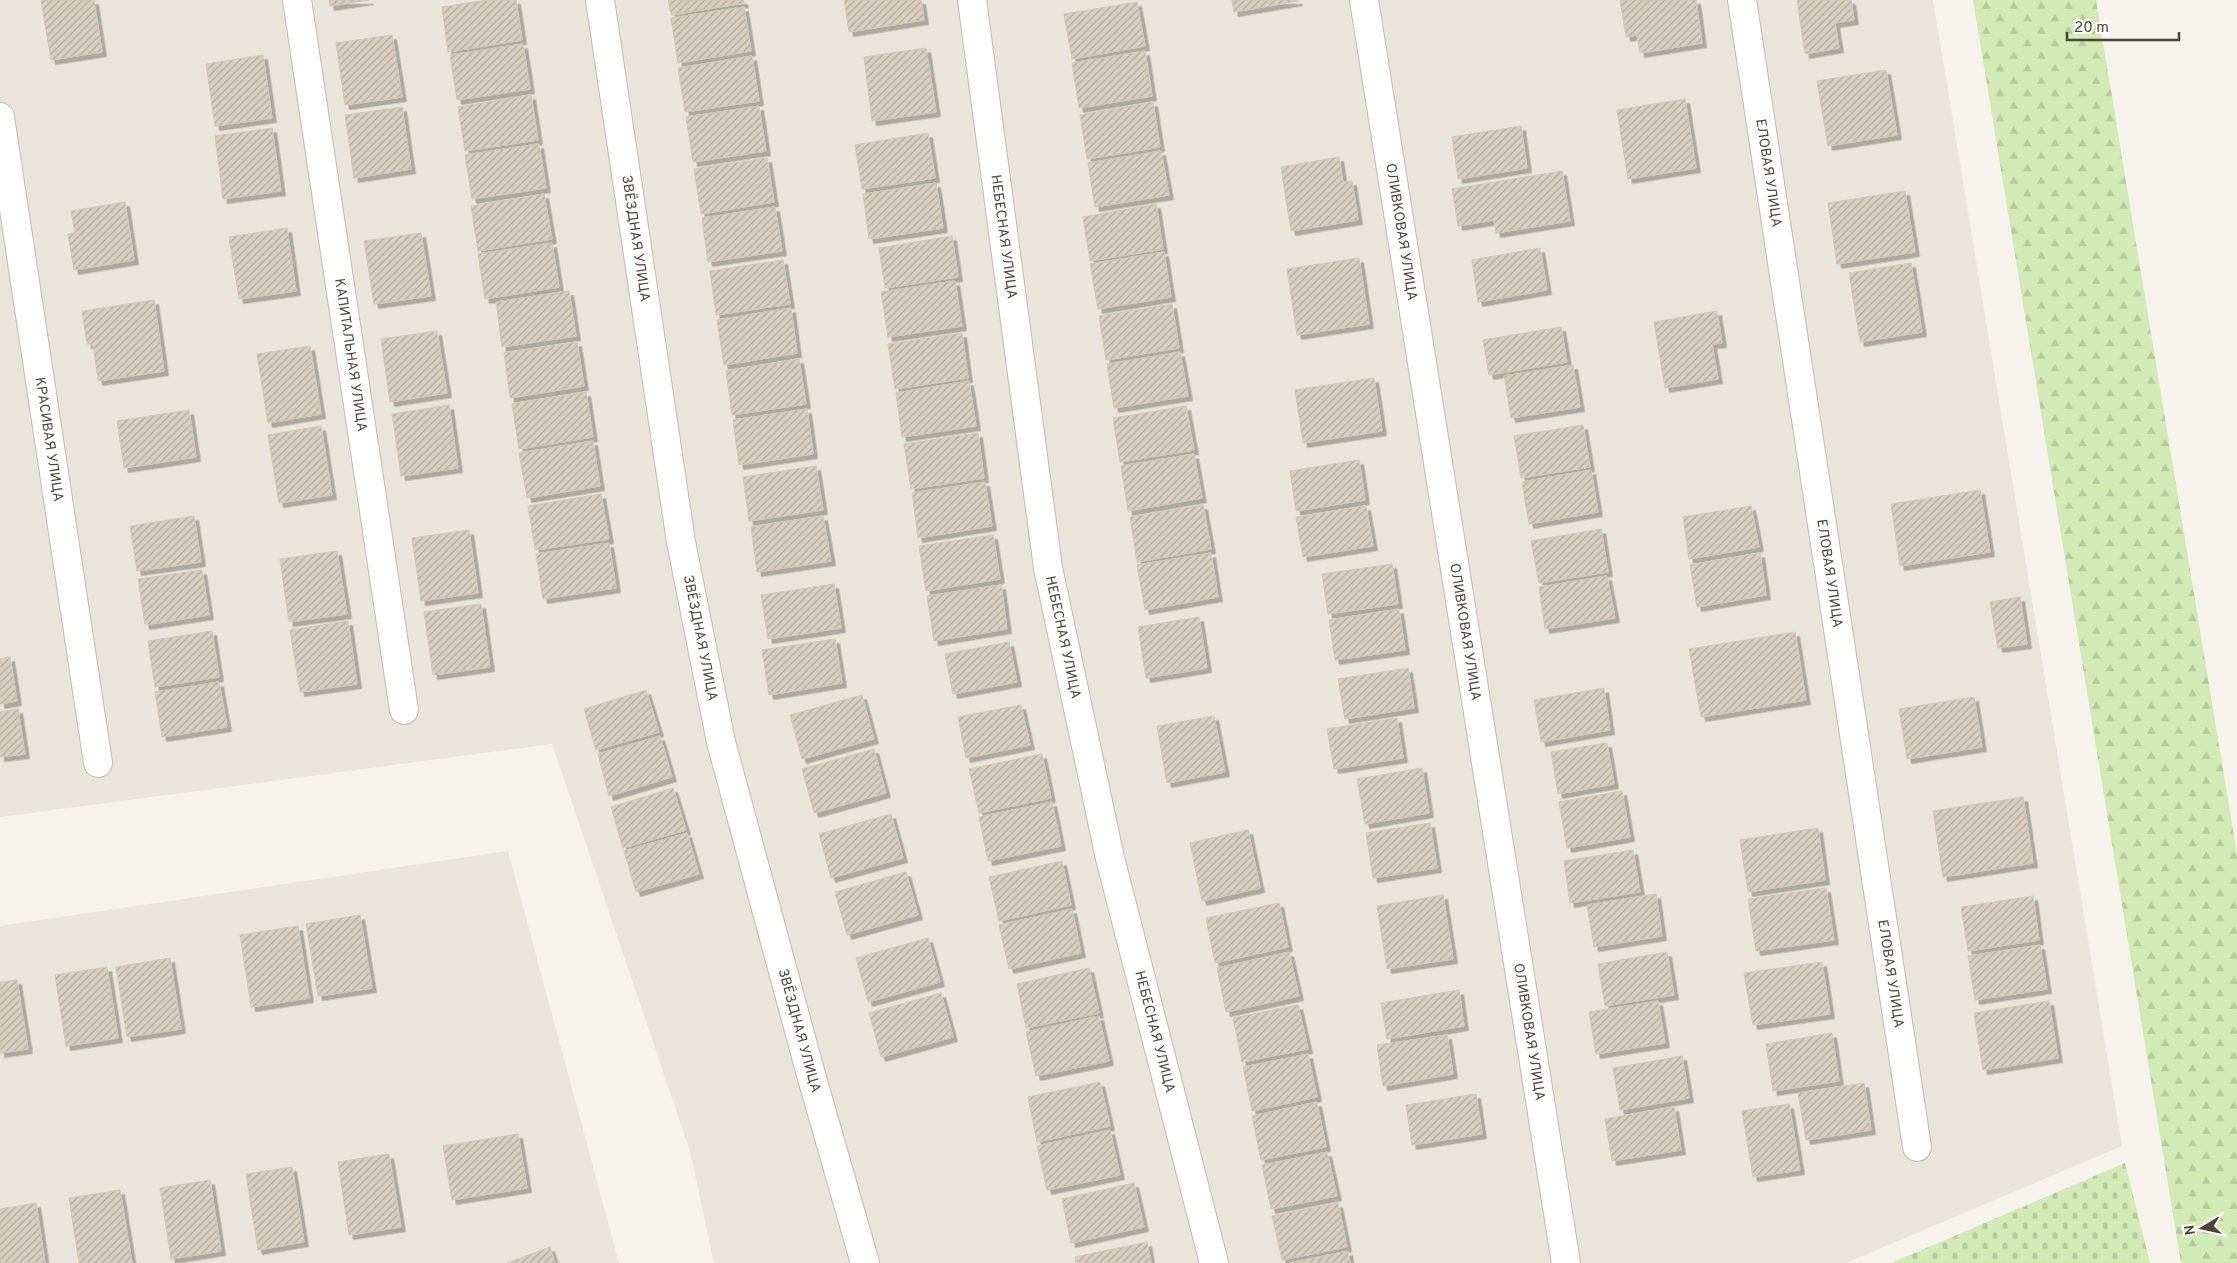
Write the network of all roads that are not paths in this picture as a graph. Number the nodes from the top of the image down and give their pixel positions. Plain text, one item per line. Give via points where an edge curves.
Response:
1 (297, 0) edge
2 (600, 0) edge
3 (972, 0) edge
4 (1364, 0) edge
5 (1742, 0) edge
6 (0, 117) edge
7 (404, 710) dead end
8 (98, 763) dead end
9 (1917, 1148) dead end
10 (865, 1263) edge
11 (1214, 1263) edge
12 (1566, 1263) edge

1 - 7 street, КАПИТАЛЬНАЯ УЛИЦА
2 - 10 street, ЗВЁЗДНАЯ УЛИЦА via 681,542 721,742
3 - 11 street, НЕБЕСНАЯ УЛИЦА via 1048,568 1110,858
4 - 12 street, ОЛИВКОВАЯ УЛИЦА
5 - 9 street, ЕЛОВАЯ УЛИЦА
6 - 8 street, КРАСИВАЯ УЛИЦА

